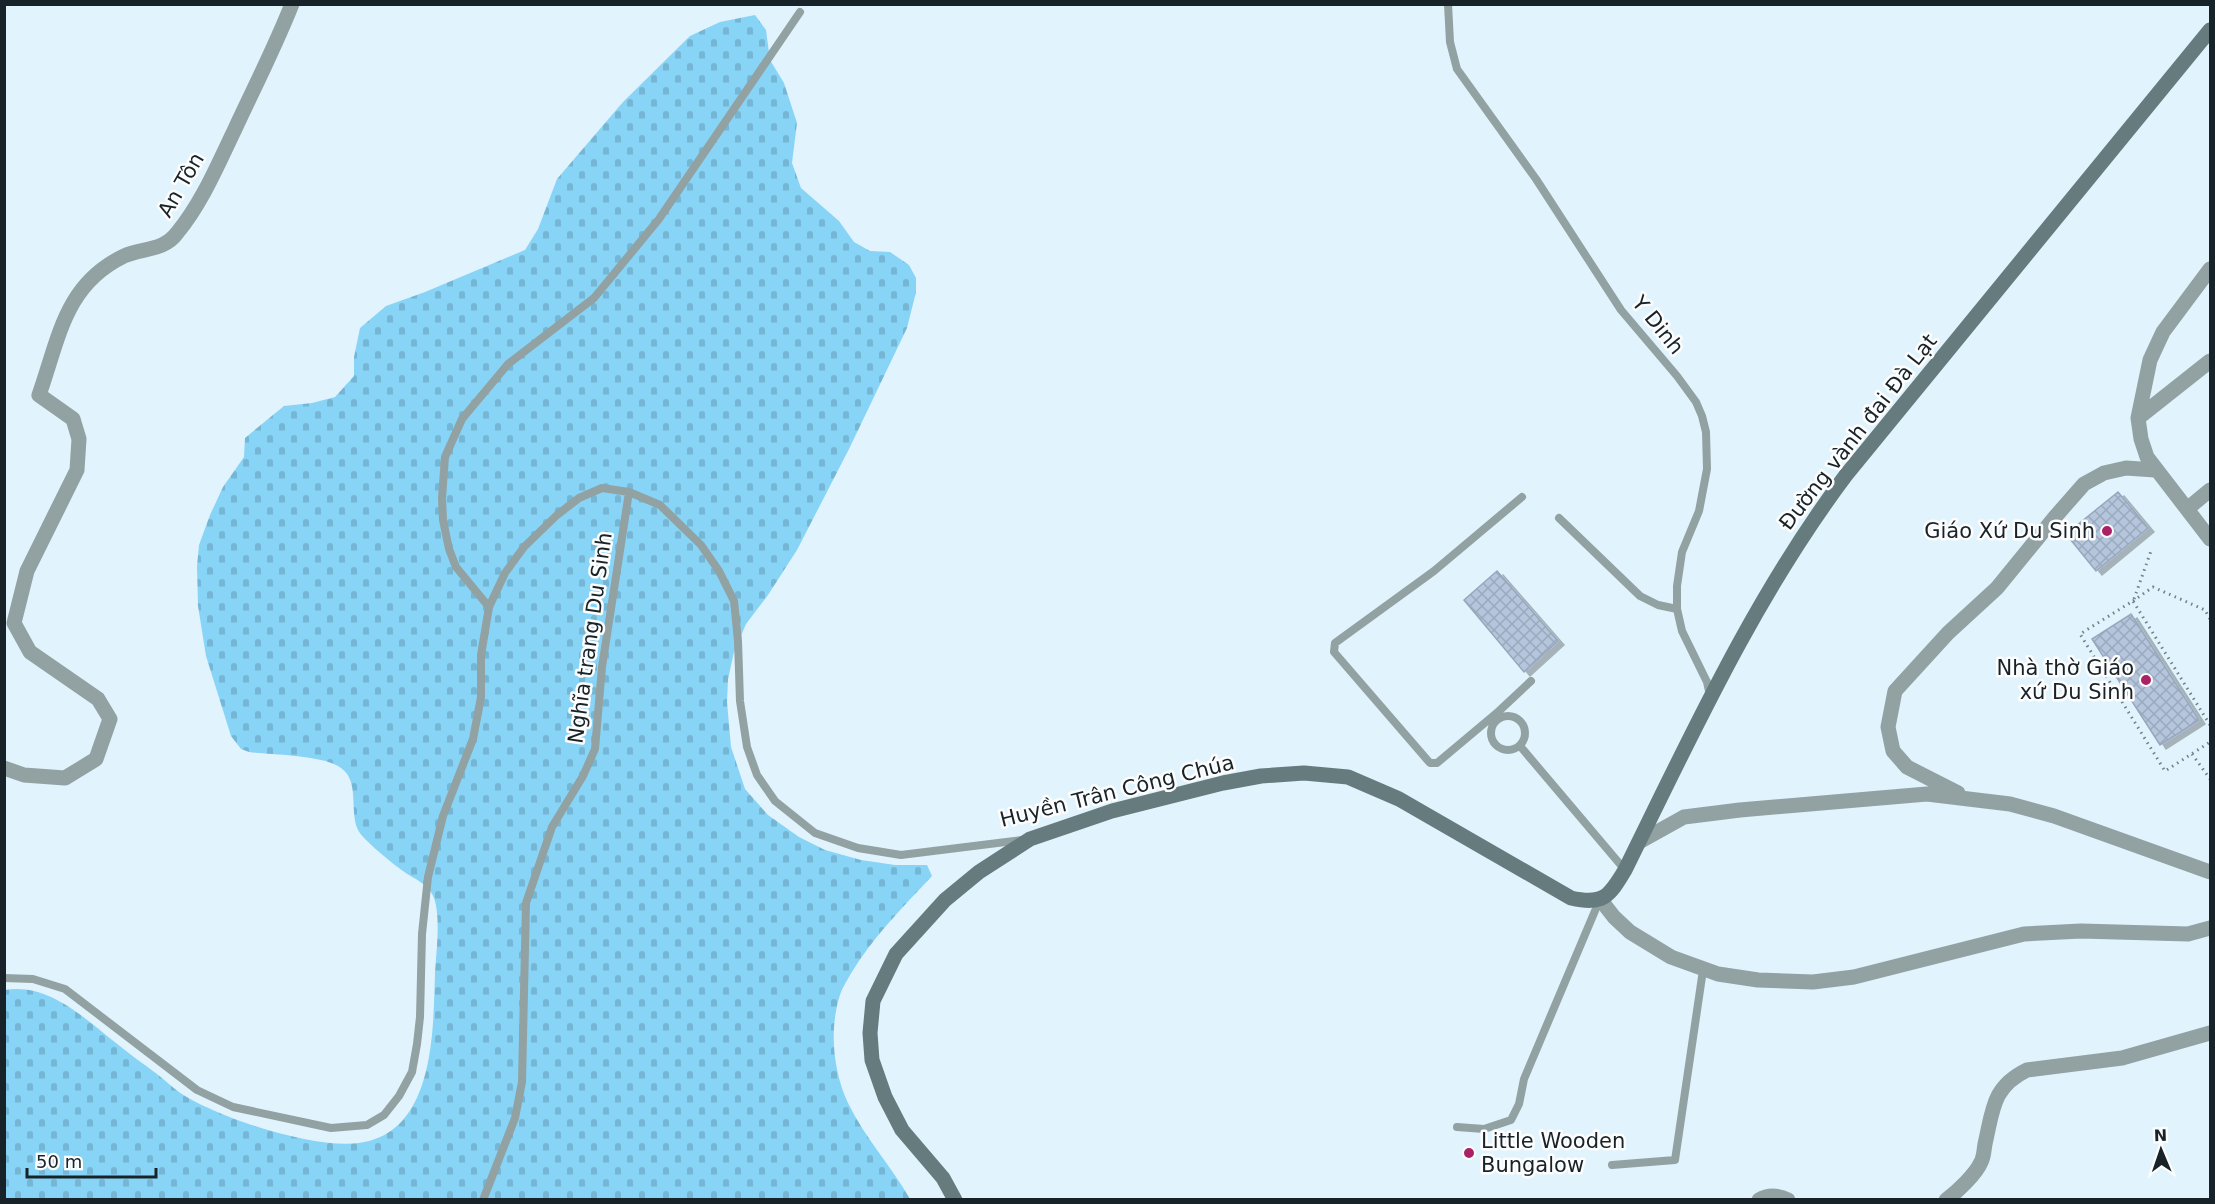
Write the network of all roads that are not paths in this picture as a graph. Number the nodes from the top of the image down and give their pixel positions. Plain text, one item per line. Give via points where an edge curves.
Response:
1 (292, 4) edge
2 (1448, 4) edge
3 (800, 12) dead end
4 (2211, 30) edge
5 (2211, 269) edge
6 (2211, 361) edge
7 (2139, 418) junction
8 (2155, 470) junction
9 (2211, 490) edge
10 (629, 492) junction
11 (1522, 497) dead end
12 (2187, 509) junction
13 (1559, 518) dead end
14 (2211, 539) edge
15 (489, 606) junction
16 (1677, 609) junction
17 (1531, 681) dead end
18 (1710, 698) junction
19 (1494, 719) junction
20 (1520, 746) junction
21 (4, 768) edge
22 (1972, 800) junction
23 (1030, 839) junction
24 (1639, 842) junction
25 (1625, 870) junction
26 (2211, 872) edge
27 (1600, 899) junction
28 (2211, 928) edge
29 (1703, 970) junction
30 (4, 978) edge
31 (2211, 1033) edge
32 (1457, 1126) dead end
33 (1612, 1165) dead end
34 (1954, 1197) edge
35 (483, 1200) edge
36 (955, 1200) edge
37 (1759, 1200) edge
38 (1788, 1200) edge

1 - 21 street, An Tôn via 207,188 177,235 162,246 125,256 95,275 76,295 58,332 39,395 73,419 79,439 77,470 27,570 14,622 30,652 98,699 110,718 96,759 65,778
2 - 16 lane, Y Dinh via 1450,42 1457,69 1536,179 1621,310 1677,376 1702,416 1707,469 1699,511 1682,552
3 - 15 lane via 659,219 594,298 508,363 462,419 445,457 443,520 456,567
4 - 18 main road, Đường vành đai Đà Lạt via 1824,505 1777,575
5 - 7 street via 2163,332 2150,360
6 - 7 street
7 - 8 street via 2146,457
8 - 12 street
8 - 22 street via 2126,468 2104,473 2084,484 1997,588 1948,633 1895,691 1888,727 1893,751 1907,767
9 - 12 street
10 - 15 lane, Huyền Trân Công Chúa via 602,488 579,498 557,515 511,565
10 - 23 lane, Huyền Trân Công Chúa via 660,505 701,545 734,601 747,747 757,775 775,801 816,833 858,848 901,855
10 - 35 lane, Nghĩa trang Du Sinh via 602,667 595,749 552,827 526,903 522,1082 515,1118
11 - 19 lane via 1334,647 1334,652 1430,763 1437,763
12 - 14 street
13 - 16 lane via 1640,596
15 - 30 lane, Huyền Trân Công Chúa via 473,739 443,816 428,877 420,1017 412,1072 384,1115 367,1125 331,1128 233,1107 197,1090 65,989 33,979
16 - 18 lane, Y Dinh
17 - 19 lane
18 - 24 main road, Đường vành đai Đà Lạt
19 - 20 lane via 1490,734 1494,744 1502,750
19 - 20 lane via 1519,719 1526,737
20 - 25 lane
22 - 24 street via 1927,794 1684,817
22 - 26 street via 2010,804 2054,816
23 - 27 main road, Huyền Trân Công Chúa via 1112,811 1223,783 1304,772 1356,780 1399,799 1571,898 1589,902
23 - 36 main road via 945,900 896,954 873,1001 873,1060 885,1097 902,1130 943,1178
24 - 25 main road, Đường vành đai Đà Lạt
25 - 27 main road, Đường vành đai Đà Lạt via 1610,894
27 - 29 street via 1630,932 1671,957
27 - 32 lane via 1524,1079 1520,1104 1511,1120 1484,1129
28 - 29 street via 2188,934 2024,934 1854,976 1813,982 1758,980
29 - 33 lane via 1675,1160
31 - 34 street via 2122,1058 2027,1071 2013,1077 1995,1099 1981,1163
37 - 38 street via 1768,1195

